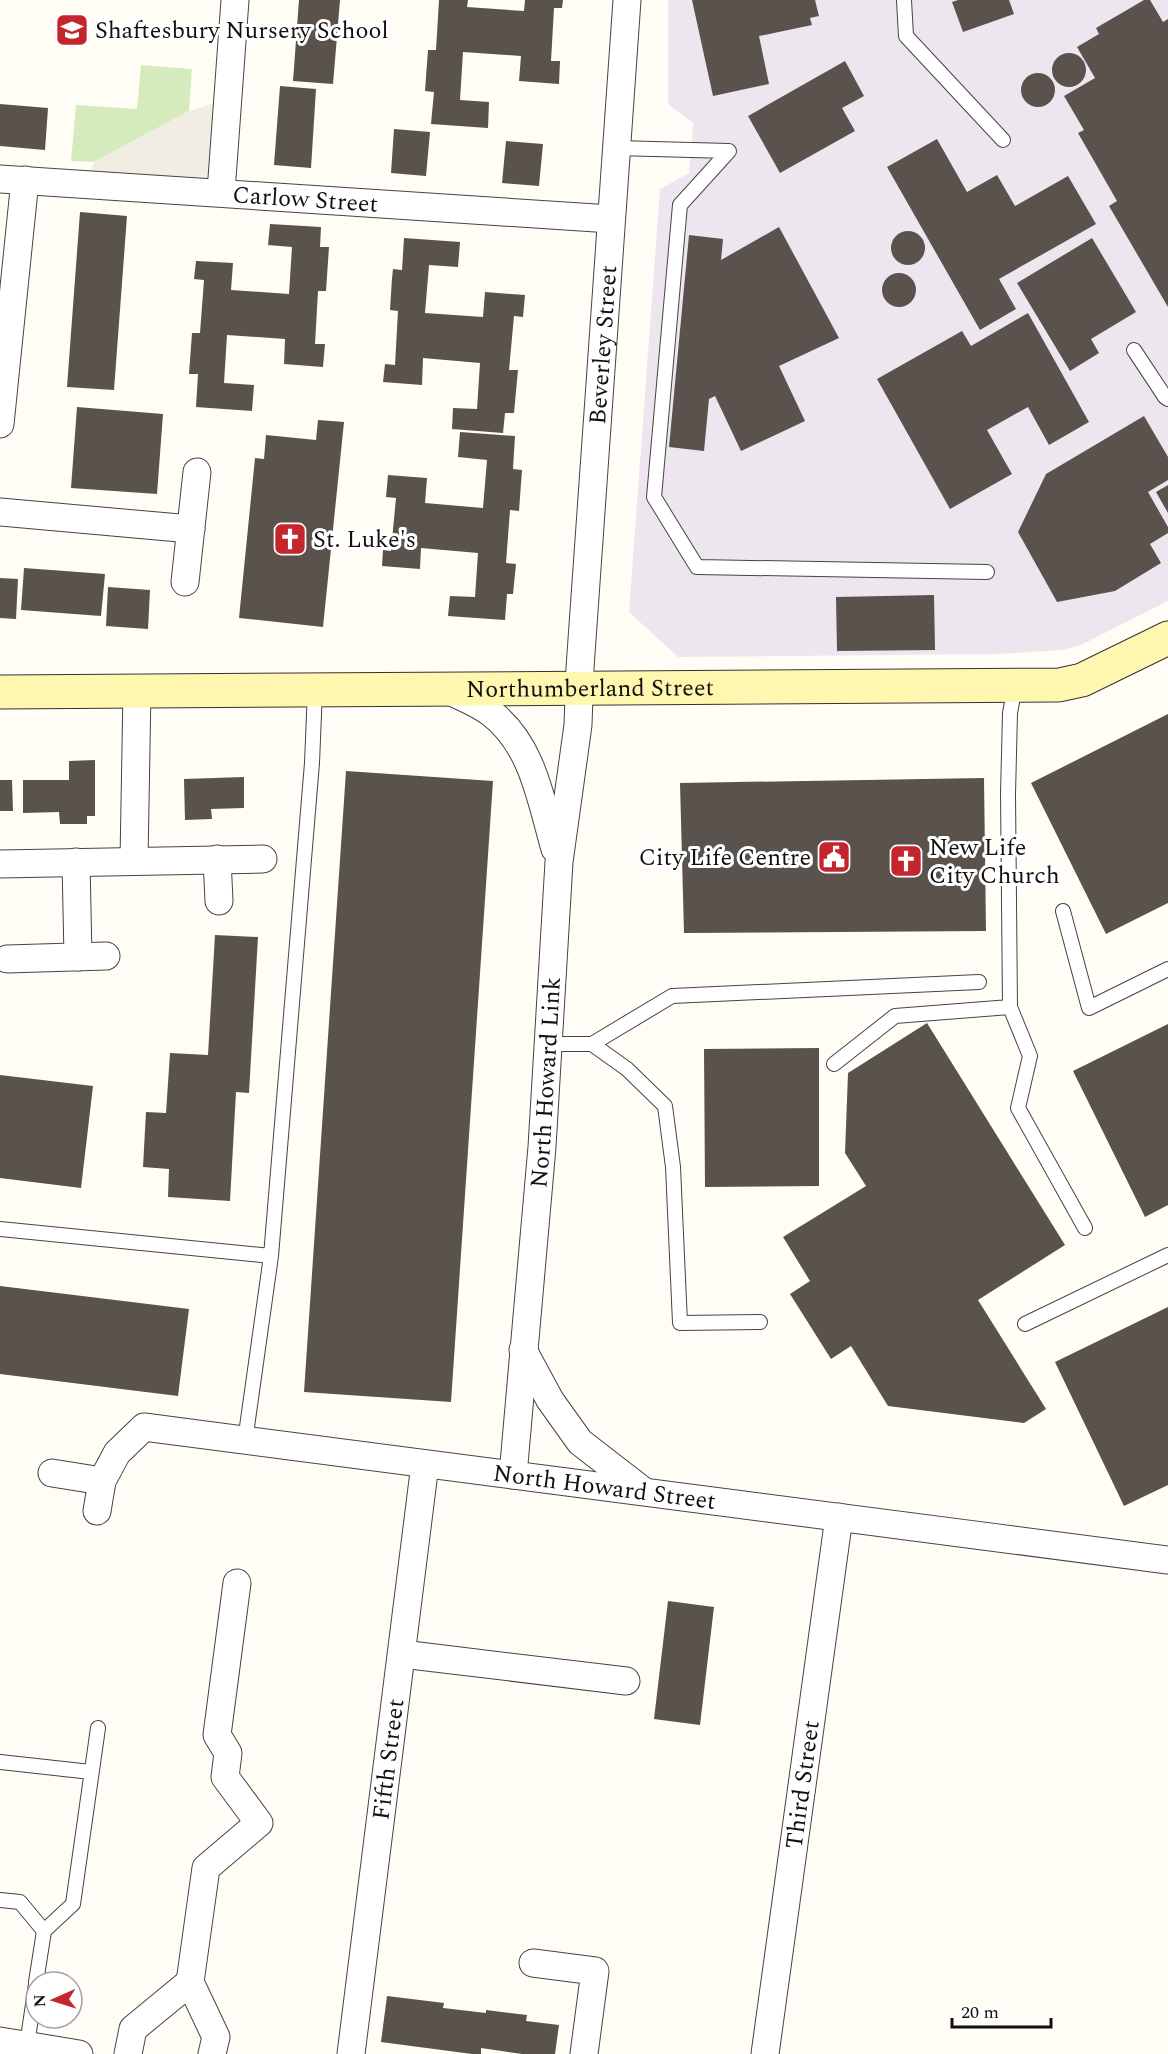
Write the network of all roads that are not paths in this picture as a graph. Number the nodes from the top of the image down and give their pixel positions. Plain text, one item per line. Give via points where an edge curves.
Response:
1 (235, 0) edge
2 (627, 0) edge
3 (904, 0) edge
4 (1003, 140) dead end
5 (616, 148) junction
6 (12, 179) edge
7 (221, 192) junction
8 (611, 219) junction
9 (1134, 350) dead end
10 (1168, 399) edge
11 (0, 424) edge
12 (197, 472) dead end
13 (0, 512) edge
14 (191, 529) junction
15 (987, 572) dead end
16 (185, 582) dead end
17 (1168, 638) edge
18 (1015, 686) junction
19 (446, 689) junction
20 (580, 689) junction
21 (315, 690) junction
22 (137, 691) junction
23 (0, 692) edge
24 (217, 859) junction
25 (263, 859) dead end
26 (134, 860) junction
27 (76, 862) junction
28 (559, 862) junction
29 (0, 864) edge
30 (219, 901) dead end
31 (1063, 911) dead end
32 (106, 956) dead end
33 (78, 957) junction
34 (7, 959) dead end
35 (1168, 969) edge
36 (979, 982) dead end
37 (1010, 1006) junction
38 (548, 1044) junction
39 (592, 1044) junction
40 (834, 1064) dead end
41 (1086, 1228) dead end
42 (0, 1229) edge
43 (1168, 1255) edge
44 (271, 1256) junction
45 (760, 1322) dead end
46 (1025, 1324) dead end
47 (523, 1350) junction
48 (245, 1441) junction
49 (425, 1464) junction
50 (52, 1473) dead end
51 (513, 1475) junction
52 (102, 1481) junction
53 (643, 1491) junction
54 (97, 1511) dead end
55 (839, 1517) junction
56 (1168, 1538) edge
57 (1133, 1555) junction
58 (1168, 1560) edge
59 (237, 1582) dead end
60 (402, 1654) junction
61 (626, 1681) dead end
62 (98, 1728) dead end
63 (0, 1762) edge
64 (91, 1772) junction
65 (0, 1900) edge
66 (44, 1931) junction
67 (533, 1963) dead end
68 (38, 1970) edge
69 (190, 1982) junction
70 (29, 2030) edge
71 (0, 2041) edge
72 (27, 2045) junction
73 (79, 2054) edge
74 (128, 2054) edge
75 (212, 2054) edge
76 (351, 2054) edge
77 (584, 2054) edge
78 (765, 2054) edge

1 - 7 street
2 - 5 street, Beverley Street
3 - 4 lane via 906,36
5 - 8 street, Beverley Street
5 - 15 lane via 729,152 680,206 654,497 697,567
6 - 7 street, Carlow Street
6 - 11 street
7 - 8 street, Carlow Street
8 - 20 street, Beverley Street
9 - 10 lane
12 - 14 street
13 - 14 street
14 - 16 street
17 - 18 main road, Northumberland Street via 1082,680
18 - 20 main road, Northumberland Street
18 - 37 lane via 1010,713 1008,794
19 - 20 main road, Northumberland Street
19 - 21 main road, Northumberland Street
19 - 28 street via 489,711 508,727 525,753
20 - 28 street, North Howard Link
21 - 22 main road, Northumberland Street
21 - 44 lane
22 - 23 main road, Northumberland Street
22 - 26 street
24 - 25 street
24 - 26 street
24 - 30 street
26 - 27 street
27 - 29 street
27 - 33 street
28 - 38 street, North Howard Link
31 - 35 lane via 1089,1008
32 - 33 street
33 - 34 street
36 - 39 lane via 672,996
37 - 40 lane via 895,1016
37 - 41 lane via 1030,1056 1018,1108
38 - 39 lane
38 - 47 street, North Howard Link
39 - 45 lane via 627,1069 665,1106 673,1167 680,1323
42 - 44 lane
43 - 46 lane
44 - 48 lane
47 - 51 street, North Howard Link
47 - 53 street via 549,1400 580,1442
48 - 49 street, North Howard Street
48 - 52 street, North Howard Street via 144,1427 117,1453
49 - 51 street, North Howard Street
49 - 60 street, Fifth Street
50 - 52 street
51 - 53 street, North Howard Street
52 - 54 street, North Howard Street
53 - 55 street, North Howard Street
55 - 57 street, North Howard Street
55 - 78 street, Third Street
56 - 57 street
57 - 58 street, North Howard Street
59 - 69 street via 217,1735 228,1753 225,1777 259,1823 206,1868
60 - 61 street
60 - 76 street, Fifth Street
62 - 64 lane
63 - 64 lane
64 - 66 lane via 73,1904
65 - 66 lane via 20,1902
66 - 68 lane
67 - 77 street via 595,1971
69 - 74 street via 133,2029
69 - 75 street via 216,2037
70 - 72 lane
71 - 72 street
72 - 73 street

